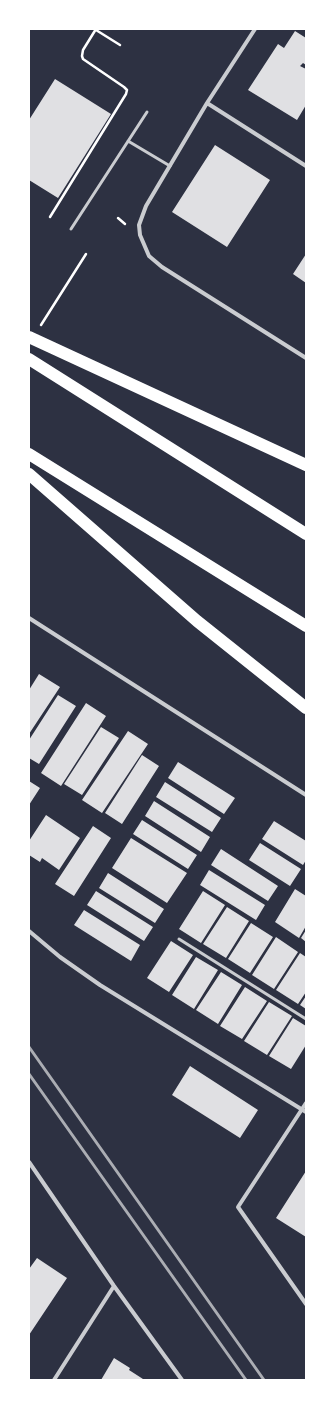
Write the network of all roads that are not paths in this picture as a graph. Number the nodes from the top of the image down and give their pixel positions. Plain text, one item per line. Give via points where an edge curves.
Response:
1 (255, 29) edge
2 (207, 103) junction
3 (147, 112) dead end
4 (128, 141) junction
5 (170, 166) junction
6 (306, 166) edge
7 (71, 229) dead end
8 (33, 334) edge
9 (306, 358) edge
10 (29, 359) edge
11 (29, 454) edge
12 (306, 465) edge
13 (29, 474) edge
14 (306, 534) edge
15 (29, 618) edge
16 (306, 626) edge
17 (306, 708) edge
18 (306, 796) edge
19 (29, 931) edge
20 (179, 939) dead end
21 (306, 1019) edge
22 (306, 1103) edge
23 (304, 1111) edge
24 (29, 1162) edge
25 (114, 1286) junction
26 (306, 1304) edge
27 (54, 1380) edge
28 (182, 1380) edge

1 - 2 street
2 - 5 street
2 - 6 street
3 - 4 lane
4 - 5 lane
4 - 7 lane
5 - 9 street via 146,206 140,225 140,235 149,256 162,267
8 - 12 highway
10 - 14 highway
11 - 16 highway
13 - 17 highway via 197,621
15 - 18 street
19 - 23 street via 100,985
20 - 21 lane
22 - 23 street
23 - 26 street via 238,1207
24 - 25 street
25 - 27 street
25 - 28 street

